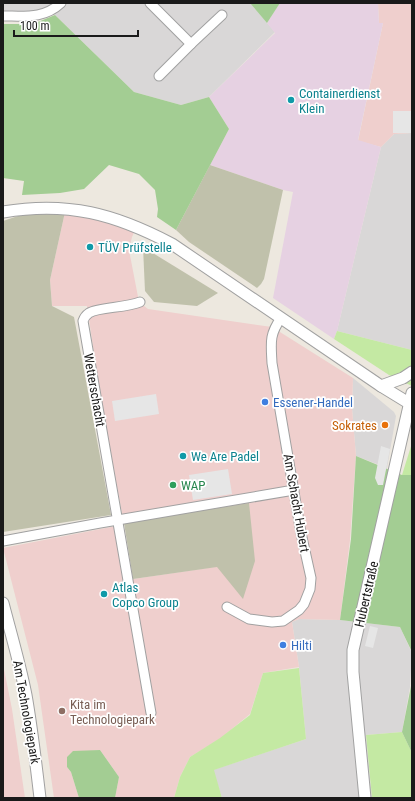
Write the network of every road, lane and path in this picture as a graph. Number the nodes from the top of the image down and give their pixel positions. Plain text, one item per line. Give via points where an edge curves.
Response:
1 (61, 3) edge
2 (150, 3) edge
3 (222, 15) dead end
4 (3, 16) edge
5 (191, 44) junction
6 (159, 76) dead end
7 (3, 212) edge
8 (140, 302) dead end
9 (281, 318) junction
10 (412, 372) edge
11 (381, 386) junction
12 (411, 401) edge
13 (412, 433) edge
14 (402, 440) junction
15 (294, 490) junction
16 (118, 520) junction
17 (3, 541) edge
18 (3, 603) edge
19 (227, 607) dead end
20 (151, 713) dead end
21 (40, 798) edge
22 (365, 798) edge

1 - 4 street via 45,14
2 - 5 street
3 - 5 street
5 - 6 street
7 - 9 street via 67,208 114,218 138,227 172,244
8 - 16 street, Wetterschacht via 92,311 83,321
9 - 11 street
9 - 15 street, Am Schacht Hubert via 273,330 272,363
10 - 11 street
11 - 12 street
12 - 14 street, Hubertstraße
13 - 14 street
14 - 22 street, Hubertstraße via 353,650
15 - 16 street
15 - 19 street, Am Schacht Hubert via 311,578 304,604 292,616 283,621 272,622 249,618
16 - 17 street
16 - 20 street
18 - 21 street, Am Technologiepark via 26,696

